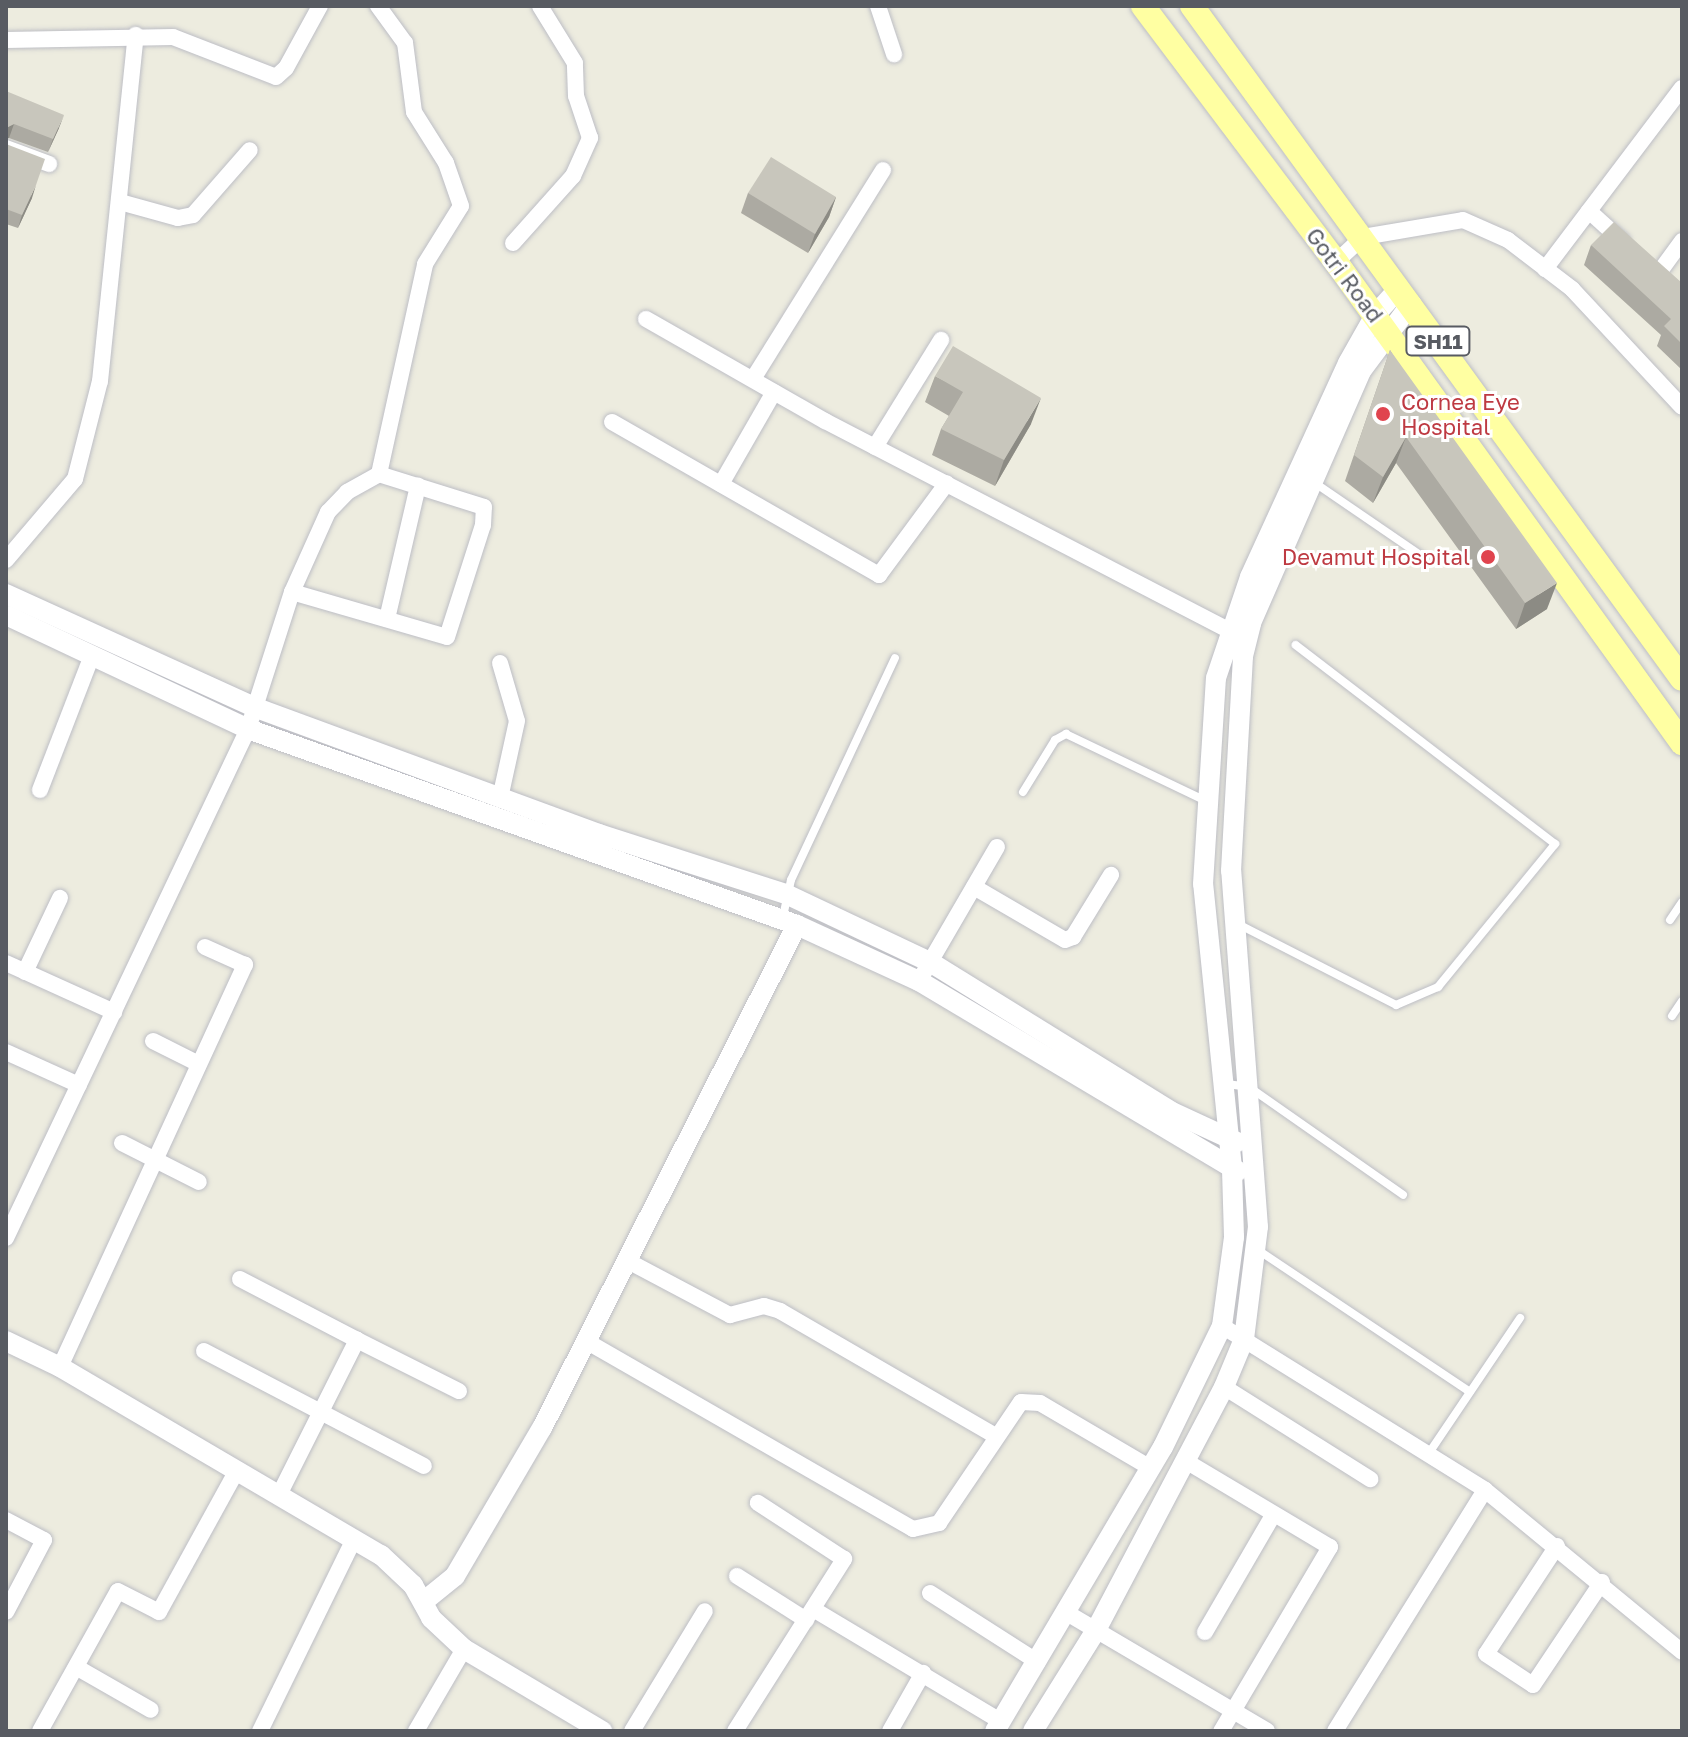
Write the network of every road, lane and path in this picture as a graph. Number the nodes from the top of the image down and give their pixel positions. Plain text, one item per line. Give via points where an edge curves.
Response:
1 (320, 6) edge
2 (378, 6) edge
3 (540, 6) edge
4 (878, 6) edge
5 (1143, 6) edge
6 (1192, 6) edge
7 (132, 35) junction
8 (6, 40) edge
9 (894, 54) dead end
10 (1682, 88) edge
11 (6, 148) edge
12 (250, 150) dead end
13 (49, 164) dead end
14 (883, 170) dead end
15 (120, 202) junction
16 (1589, 211) junction
17 (1363, 237) junction
18 (1682, 241) edge
19 (513, 243) dead end
20 (1336, 262) junction
21 (1646, 263) junction
22 (1545, 269) junction
23 (1674, 289) edge
24 (1405, 296) junction
25 (646, 319) dead end
26 (1381, 324) junction
27 (941, 340) dead end
28 (753, 379) junction
29 (774, 392) junction
30 (1682, 407) edge
31 (612, 422) dead end
32 (875, 447) junction
33 (379, 474) junction
34 (1304, 476) junction
35 (947, 483) junction
36 (721, 484) junction
37 (418, 486) junction
38 (1577, 533) junction
39 (1549, 556) junction
40 (1423, 557) dead end
41 (6, 560) edge
42 (292, 592) junction
43 (6, 594) edge
44 (6, 615) edge
45 (387, 619) junction
46 (1229, 630) junction
47 (1296, 645) dead end
48 (92, 655) junction
49 (895, 658) dead end
50 (500, 663) dead end
51 (1682, 679) edge
52 (254, 707) junction
53 (248, 729) junction
54 (1682, 743) edge
55 (40, 790) dead end
56 (1023, 792) dead end
57 (500, 798) junction
58 (1206, 801) junction
59 (997, 847) dead end
60 (1111, 875) dead end
61 (974, 887) junction
62 (786, 894) junction
63 (60, 898) dead end
64 (1682, 902) edge
65 (1670, 920) dead end
66 (790, 923) junction
67 (1235, 923) junction
68 (205, 947) dead end
69 (930, 962) junction
70 (6, 963) edge
71 (25, 972) junction
72 (919, 981) junction
73 (1682, 1001) edge
74 (114, 1012) junction
75 (1672, 1016) dead end
76 (153, 1041) dead end
77 (6, 1052) edge
78 (199, 1064) junction
79 (1221, 1083) junction
80 (79, 1085) junction
81 (1249, 1087) junction
82 (1227, 1138) junction
83 (122, 1143) dead end
84 (1255, 1151) junction
85 (155, 1160) junction
86 (1232, 1168) junction
87 (1256, 1180) junction
88 (199, 1182) dead end
89 (1403, 1195) dead end
90 (6, 1238) edge
91 (1257, 1250) junction
92 (626, 1260) junction
93 (240, 1279) dead end
94 (1520, 1318) dead end
95 (1222, 1326) junction
96 (1244, 1339) junction
97 (357, 1340) junction
98 (6, 1341) edge
99 (586, 1341) junction
100 (204, 1351) dead end
101 (60, 1367) junction
102 (1224, 1387) junction
103 (459, 1391) dead end
104 (1470, 1392) junction
105 (320, 1414) junction
106 (994, 1435) junction
107 (1429, 1453) junction
108 (1184, 1460) junction
109 (424, 1466) dead end
110 (1151, 1468) junction
111 (237, 1470) junction
112 (1370, 1479) dead end
113 (1485, 1490) junction
114 (279, 1495) junction
115 (758, 1503) dead end
116 (1273, 1515) junction
117 (6, 1520) edge
118 (354, 1539) junction
119 (1557, 1546) junction
120 (737, 1576) dead end
121 (1602, 1582) junction
122 (930, 1593) dead end
123 (423, 1602) junction
124 (705, 1611) dead end
125 (6, 1612) edge
126 (1067, 1613) junction
127 (810, 1614) junction
128 (1096, 1630) junction
129 (1205, 1632) dead end
130 (464, 1649) junction
131 (1682, 1652) edge
132 (1038, 1662) junction
133 (76, 1667) junction
134 (923, 1673) junction
135 (151, 1710) dead end
136 (1232, 1712) junction
137 (576, 1722) edge
138 (998, 1726) edge
139 (40, 1731) edge
140 (260, 1731) edge
141 (416, 1731) edge
142 (602, 1731) edge
143 (632, 1731) edge
144 (735, 1731) edge
145 (890, 1731) edge
146 (1033, 1731) edge
147 (1221, 1731) edge
148 (1267, 1731) edge
149 (1335, 1731) edge

1 - 7 street via 276,77 197,43
2 - 33 street via 405,43 414,112 446,163 461,206 425,264
3 - 19 street via 575,63 576,96 590,138 573,176
4 - 9 street
5 - 20 main road, Gotri Road / SH11
6 - 17 main road, Gotri Road / SH11
7 - 8 street
7 - 15 street
10 - 16 street
11 - 13 street
12 - 15 street via 193,215 178,218
14 - 28 street
15 - 41 street via 100,381 75,479
16 - 21 street
16 - 22 street
17 - 20 street
17 - 22 street via 1463,220 1508,240
17 - 24 main road, Gotri Road / SH11
18 - 21 street
20 - 26 main road, Gotri Road / SH11
21 - 23 street
22 - 30 street via 1572,289
24 - 26 street
24 - 38 main road, Gotri Road / SH11
25 - 28 street
26 - 34 street
26 - 39 main road, Gotri Road / SH11
27 - 32 street
28 - 29 street
29 - 32 street
29 - 36 street
31 - 36 street
32 - 35 street
33 - 37 street
33 - 42 street via 347,492 328,512
34 - 40 lane
34 - 46 street
34 - 67 street via 1243,656 1231,858
35 - 36 street via 879,575
35 - 46 street
37 - 45 street
37 - 45 street via 484,507 483,525 447,637
38 - 39 main road
38 - 51 main road, Gotri Road / SH11
39 - 54 main road, Gotri Road / SH11
42 - 45 street
42 - 52 street
43 - 52 street
44 - 48 street
46 - 58 street via 1216,678
47 - 67 lane via 1555,844 1438,987 1396,1005
48 - 53 street
48 - 55 street
49 - 62 lane
50 - 57 street via 517,721
52 - 53 street
52 - 57 street
53 - 66 street
53 - 74 street
56 - 58 lane via 1055,740 1066,734
57 - 62 street
58 - 79 street via 1203,884
59 - 61 street
60 - 61 street via 1073,937 1065,940
61 - 69 street
62 - 66 lane
62 - 69 street
63 - 71 street
64 - 65 lane
66 - 72 street
66 - 92 street
67 - 81 street
68 - 78 street via 245,965
69 - 72 street
69 - 82 street via 1170,1111
70 - 71 street
71 - 74 street
72 - 86 street
73 - 75 lane
74 - 80 street
76 - 78 street
77 - 80 street
78 - 85 street
79 - 81 lane
79 - 82 street
80 - 90 street
81 - 84 street
81 - 89 lane
82 - 84 street
82 - 86 street
83 - 85 street
84 - 87 street
85 - 88 street
85 - 101 street
86 - 87 street
86 - 95 street via 1234,1237
87 - 91 street
91 - 96 street
91 - 104 lane
92 - 99 street
92 - 106 street via 730,1315 764,1306 780,1311
93 - 97 street
94 - 104 lane
95 - 96 street
95 - 110 street via 1203,1374
96 - 102 street
96 - 107 street
97 - 103 street
97 - 105 street
98 - 101 street
99 - 106 street via 913,1529 939,1523
99 - 123 street via 455,1576
100 - 105 street
101 - 111 street
102 - 108 street
102 - 112 street
104 - 107 lane
105 - 109 street
105 - 114 street
106 - 110 street via 1011,1409 1029,1400
107 - 113 street
108 - 116 street
108 - 128 street
110 - 126 street
111 - 114 street
111 - 133 street via 159,1612 118,1591
113 - 119 street
113 - 149 street
114 - 118 street
115 - 127 street via 844,1559
116 - 129 street
116 - 136 street via 1330,1547
117 - 125 street via 44,1540
118 - 123 street via 381,1555
118 - 140 street
119 - 121 street
119 - 121 street via 1486,1654 1533,1685
120 - 127 street
121 - 131 street
122 - 132 street
123 - 130 street via 431,1618
124 - 143 street
126 - 128 street
126 - 132 street
127 - 134 street
127 - 144 street
128 - 136 street
128 - 146 street
130 - 137 street
130 - 141 street
132 - 138 street
133 - 135 street
133 - 139 street
134 - 138 street
134 - 145 street
136 - 147 street
136 - 148 street
137 - 142 street

